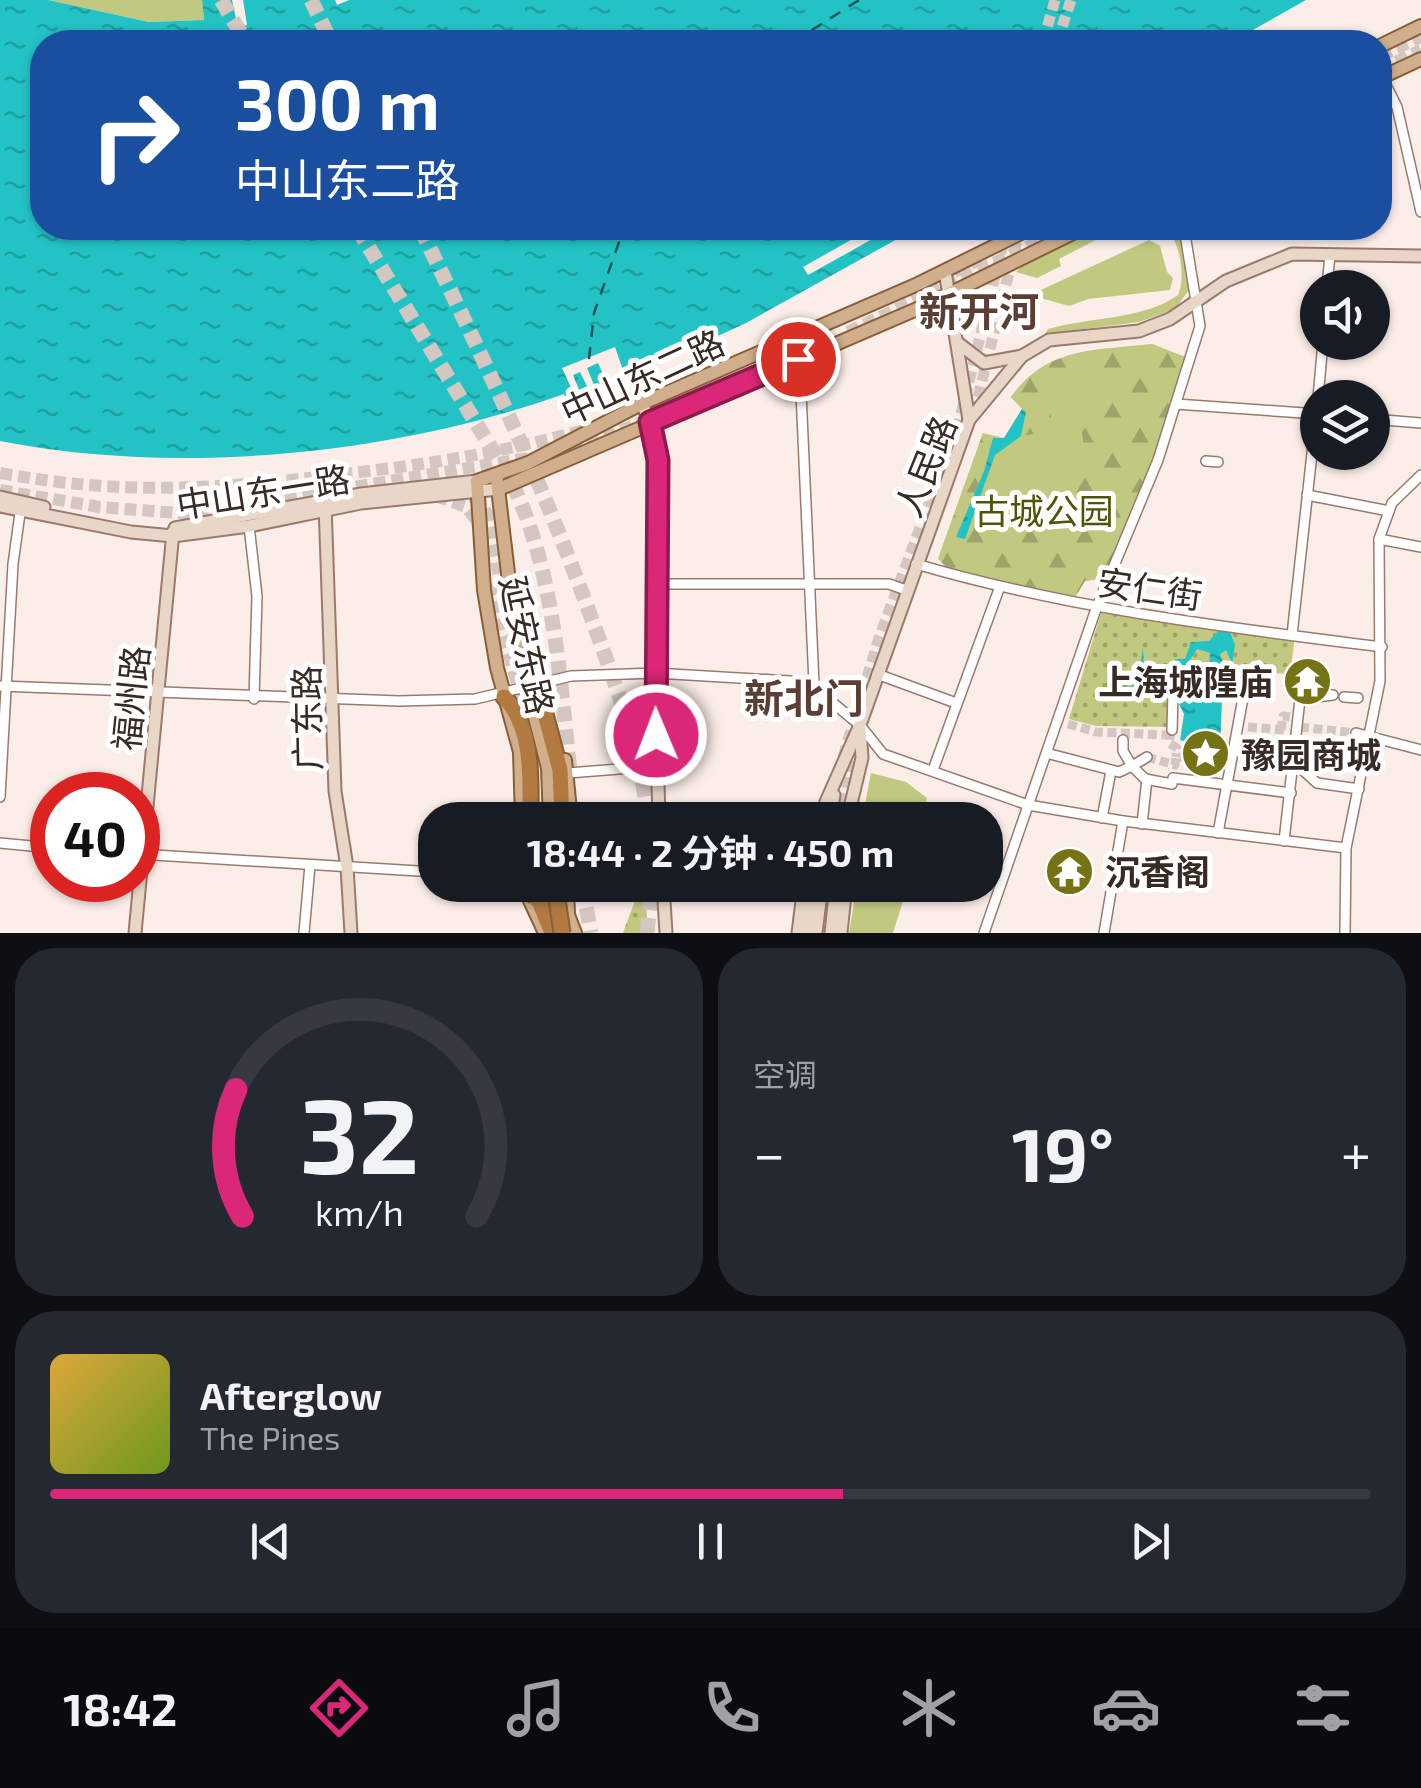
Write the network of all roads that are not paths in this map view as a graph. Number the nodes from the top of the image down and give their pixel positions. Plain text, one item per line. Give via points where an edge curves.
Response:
1 (1421, 26) edge
2 (1392, 40) edge
3 (1421, 59) edge
4 (1392, 71) edge
5 (1392, 97) edge
6 (1421, 212) edge
7 (1008, 240) tunnel mouth
8 (1058, 240) edge
9 (1186, 240) edge
10 (1330, 254) junction
11 (1421, 256) edge
12 (1329, 270) edge
13 (945, 272) junction
14 (950, 295) junction
15 (1199, 301) junction
16 (792, 340) junction
17 (958, 343) junction
18 (1022, 356) junction
19 (798, 359) junction
20 (644, 403) junction
21 (1176, 404) junction
22 (1300, 413) edge
23 (969, 420) junction
24 (1390, 420) edge
25 (650, 422) junction
26 (1421, 423) edge
27 (1206, 461) dead end
28 (1218, 462) dead end
29 (1310, 470) edge
30 (1421, 475) edge
31 (498, 483) junction
32 (478, 486) junction
33 (1307, 496) junction
34 (0, 497) edge
35 (325, 505) junction
36 (0, 506) edge
37 (21, 506) junction
38 (1388, 510) junction
39 (249, 526) junction
40 (502, 530) junction
41 (173, 532) junction
42 (479, 532) junction
43 (1380, 539) junction
44 (1421, 547) edge
45 (916, 564) junction
46 (656, 584) junction
47 (811, 584) junction
48 (999, 589) junction
49 (906, 590) junction
50 (1096, 610) junction
51 (1292, 635) junction
52 (1382, 646) junction
53 (1248, 671) dead end
54 (655, 674) junction
55 (877, 674) junction
56 (814, 684) junction
57 (4, 686) edge
58 (1173, 692) dead end
59 (158, 695) junction
60 (503, 695) junction
61 (254, 698) junction
62 (1367, 699) junction
63 (334, 700) junction
64 (531, 700) junction
65 (956, 702) junction
66 (1296, 724) junction
67 (860, 725) junction
68 (1172, 730) tunnel mouth
69 (1285, 730) tunnel mouth
70 (1356, 733) tunnel mouth
71 (1371, 734) junction
72 (1123, 740) dead end
73 (1421, 750) edge
74 (1050, 754) junction
75 (1212, 756) tunnel mouth
76 (1147, 757) tunnel mouth
77 (1229, 758) junction
78 (1295, 763) junction
79 (533, 766) junction
80 (657, 766) junction
81 (840, 766) junction
82 (1132, 766) junction
83 (933, 770) junction
84 (561, 771) junction
85 (1112, 771) junction
86 (149, 772) edge
87 (1148, 779) junction
88 (1225, 786) junction
89 (1359, 789) junction
90 (1291, 794) junction
91 (0, 797) edge
92 (521, 802) edge
93 (542, 802) edge
94 (547, 802) edge
95 (552, 802) edge
96 (567, 802) edge
97 (659, 802) edge
98 (825, 802) edge
99 (833, 802) edge
100 (851, 802) edge
101 (1028, 805) junction
102 (1102, 818) junction
103 (1123, 822) junction
104 (1142, 824) junction
105 (1218, 833) junction
106 (1284, 841) junction
107 (0, 843) edge
108 (30, 846) edge
109 (1346, 848) junction
110 (160, 855) edge
111 (310, 865) junction
112 (347, 867) junction
113 (418, 871) edge
114 (137, 902) edge
115 (536, 902) edge
116 (557, 902) edge
117 (562, 902) edge
118 (568, 902) edge
119 (663, 902) edge
120 (802, 902) edge
121 (811, 902) edge
122 (820, 902) edge
123 (834, 902) edge
124 (844, 902) edge
125 (568, 915) junction
126 (135, 933) edge
127 (304, 933) edge
128 (350, 933) edge
129 (548, 933) edge
130 (562, 933) edge
131 (575, 933) edge
132 (666, 933) edge
133 (798, 933) edge
134 (808, 933) edge
135 (816, 933) edge
136 (831, 933) edge
137 (841, 933) edge
138 (984, 933) edge
139 (1104, 933) edge
140 (1345, 933) edge

1 - 2 main road
3 - 4 main road
5 - 6 street
7 - 13 main road, 中山东二路
8 - 14 main road, 中山东二路
9 - 15 street
10 - 11 street, 人民路
10 - 12 street
10 - 15 street, 人民路 via 1292,254 1258,264
13 - 14 street
13 - 16 main road, 中山东二路
14 - 17 street
14 - 19 main road, 中山东二路
15 - 18 street, 人民路 via 1139,331 1048,340
15 - 21 street via 1200,326
16 - 19 street
16 - 20 main road, 中山东二路
17 - 18 street via 984,363
17 - 23 street
18 - 23 street, 人民路
19 - 25 main road, 中山东二路
19 - 47 street
20 - 25 street
20 - 31 main road, 中山东二路
21 - 22 street
21 - 50 street
23 - 45 street, 人民路
24 - 26 street
25 - 31 main road, 中山东二路
25 - 46 street via 658,460
27 - 28 street
29 - 33 street
30 - 38 street
31 - 32 main road
31 - 40 main road, 延安东路
32 - 35 street, 中山东一路
32 - 42 main road, 延安东路
33 - 38 street
33 - 51 street
34 - 37 street, 中山东一路
35 - 39 street, 中山东一路
35 - 41 street, 中山东一路
35 - 63 street, 广东路
36 - 37 street, 中山东一路
37 - 41 street, 中山东一路
37 - 57 street
38 - 43 street
39 - 41 street, 中山东一路
39 - 61 street via 257,596
40 - 42 main road via 489,518
40 - 64 main road, 延安东路
41 - 59 street, 福州路
42 - 60 main road, 延安东路
43 - 44 street
43 - 52 street
45 - 48 street, 安仁街
45 - 49 street, 人民路
46 - 47 street
46 - 54 street
47 - 49 street
47 - 56 street
48 - 50 street, 安仁街
48 - 65 street
49 - 55 street, 人民路
50 - 51 street, 安仁街
50 - 74 street
51 - 52 street, 安仁街
52 - 62 street
53 - 77 street via 1244,726
54 - 56 street
54 - 64 street via 570,676
54 - 80 street
55 - 65 street
55 - 67 street, 人民路
56 - 67 street
57 - 59 street
57 - 91 street
58 - 68 street
59 - 61 street
59 - 86 street, 福州路
60 - 63 street
60 - 64 street
60 - 79 highway via 520,722
60 - 92 main road, 延安东路 via 520,752
61 - 63 street
62 - 66 street via 1300,699
62 - 71 street
63 - 112 street, 广东路 via 334,791
64 - 79 highway
64 - 84 highway
64 - 94 main road, 延安东路 via 548,768
65 - 83 street
66 - 69 street
66 - 78 street
67 - 81 street, 人民路
67 - 83 street via 883,754
67 - 100 street, 人民路 via 862,758
70 - 71 street
71 - 73 street
71 - 89 street
72 - 82 street
74 - 85 street
74 - 101 street
75 - 77 street
76 - 82 street
77 - 88 street
78 - 89 street via 1317,783
78 - 90 street
79 - 93 highway
80 - 84 street
80 - 97 street
81 - 98 street, 人民路
81 - 99 street, 人民路
82 - 85 street
82 - 87 street
83 - 101 street
84 - 95 highway
84 - 96 main road
85 - 102 street
87 - 88 street
87 - 104 street
88 - 90 street
88 - 105 street
89 - 109 street
90 - 106 street
101 - 102 street
101 - 138 street
102 - 103 street
103 - 104 street
103 - 139 street
104 - 105 street
105 - 106 street
106 - 109 street
107 - 108 street
109 - 140 street
110 - 111 street
111 - 112 street
111 - 127 street
112 - 113 street
112 - 128 street, 广东路
114 - 126 street, 福州路
115 - 129 highway
116 - 130 highway, bridge
117 - 125 main road
118 - 125 main road
119 - 132 street
120 - 133 street
121 - 134 street
122 - 135 street
123 - 136 street
124 - 137 street
125 - 131 main road

